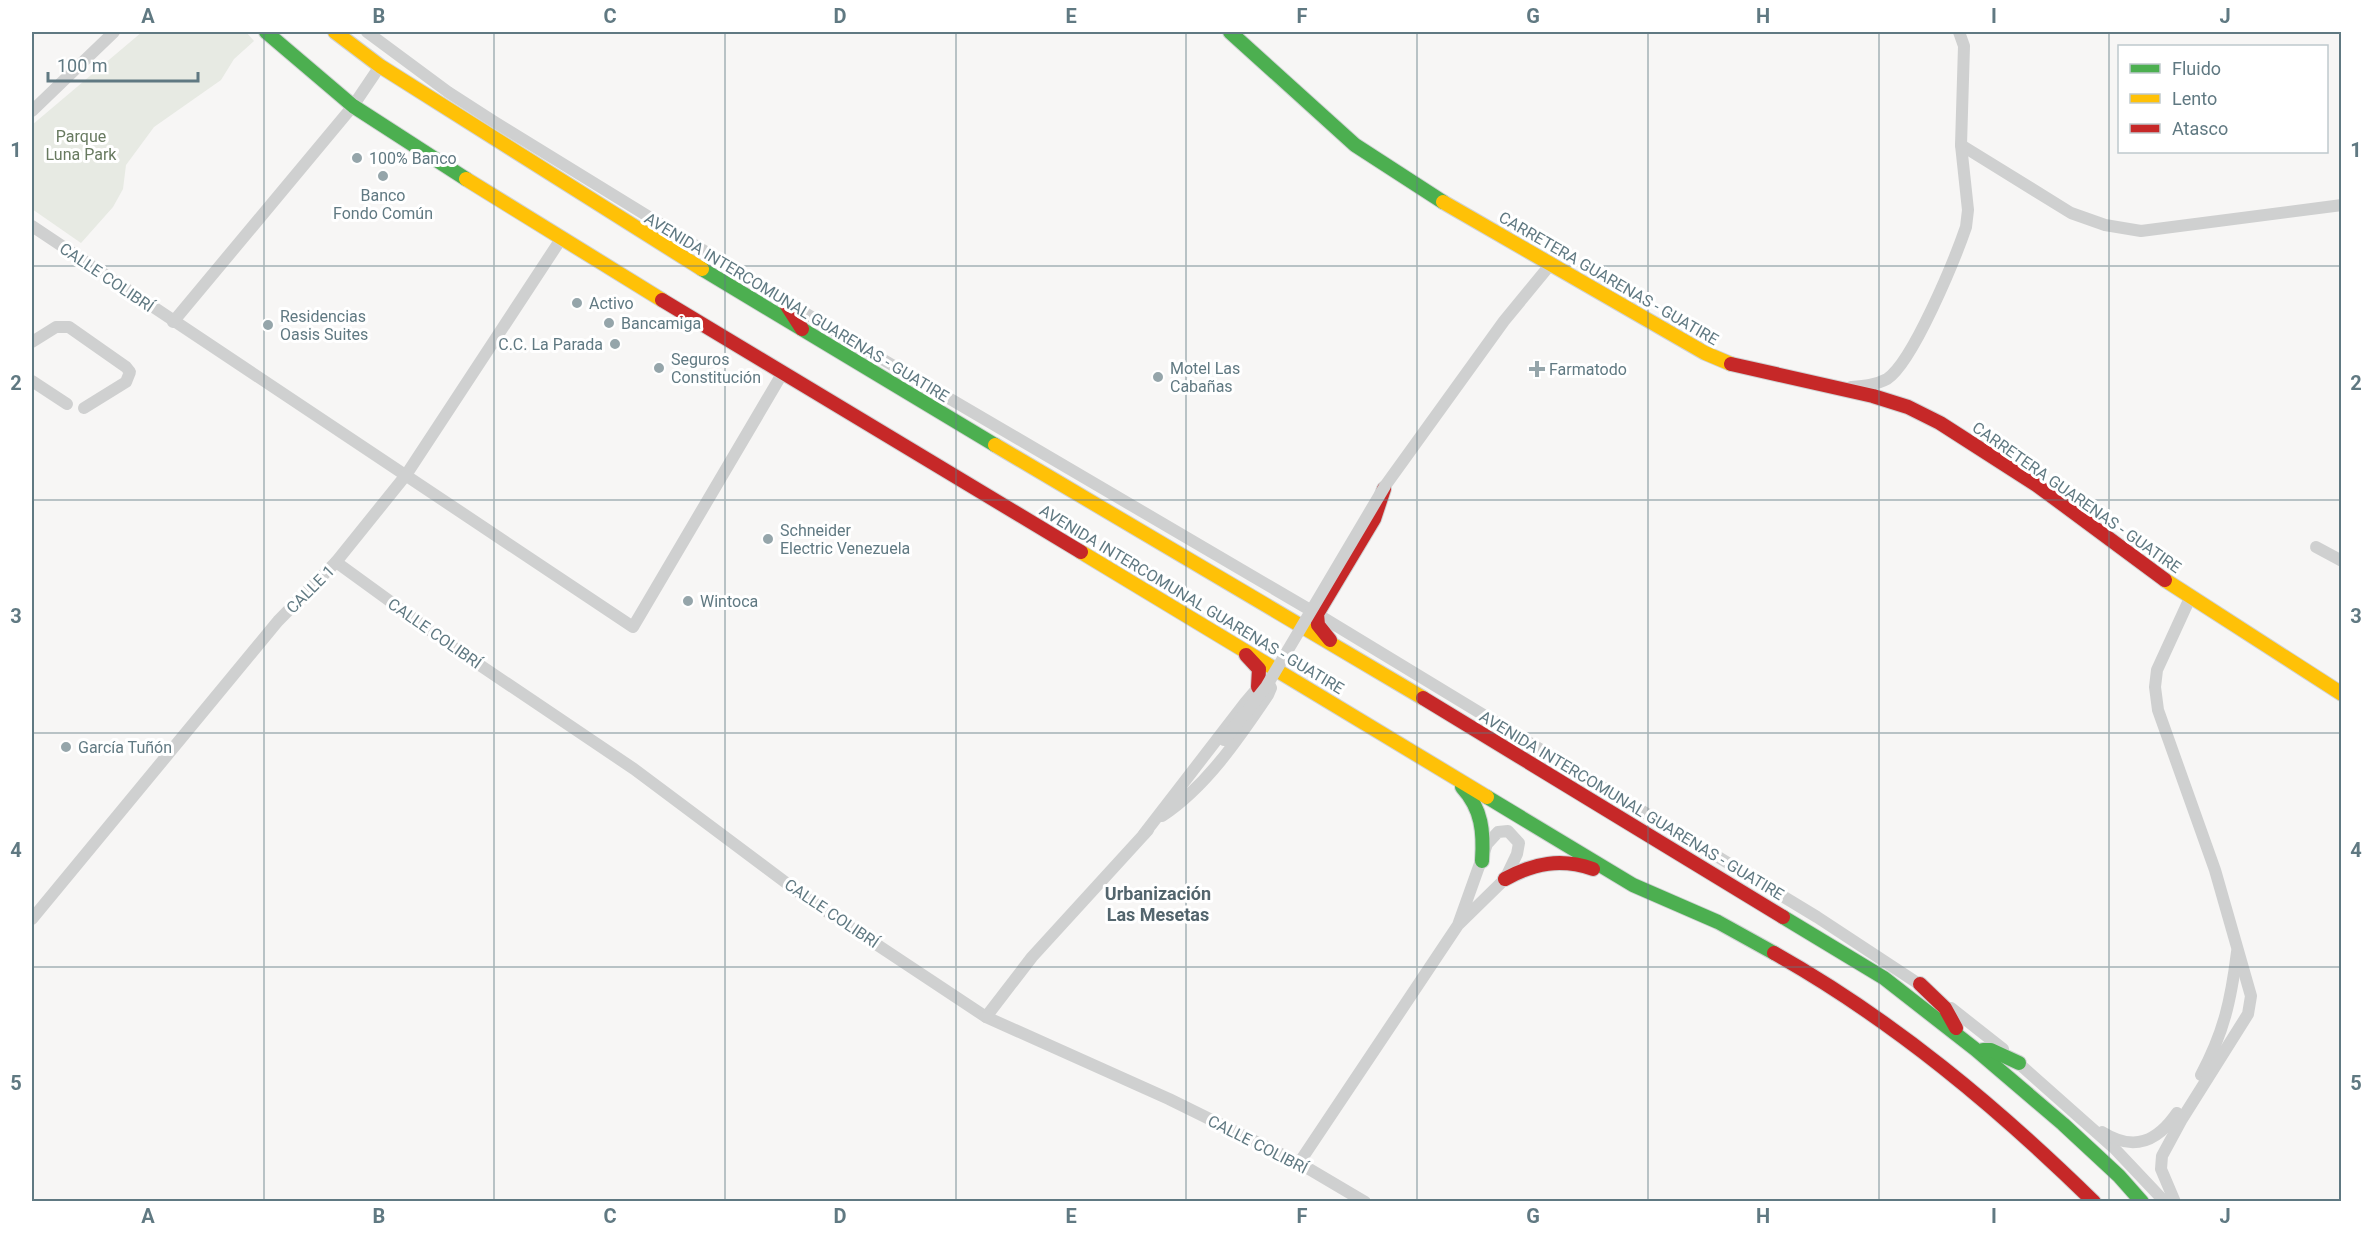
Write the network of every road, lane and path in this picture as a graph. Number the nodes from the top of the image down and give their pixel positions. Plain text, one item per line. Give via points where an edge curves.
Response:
1 (114, 32) edge
2 (266, 32) edge
3 (335, 32) edge
4 (367, 32) edge
5 (1230, 32) edge
6 (1959, 32) edge
7 (380, 66) junction
8 (353, 106) junction
9 (32, 111) edge
10 (1960, 145) junction
11 (2342, 205) edge
12 (32, 226) edge
13 (561, 239) junction
14 (1550, 265) junction
15 (782, 298) junction
16 (173, 322) junction
17 (803, 332) junction
18 (32, 342) edge
19 (782, 374) junction
20 (32, 381) edge
21 (1834, 388) junction
22 (67, 405) dead end
23 (84, 408) dead end
24 (406, 475) junction
25 (1385, 486) junction
26 (2316, 547) dead end
27 (2342, 561) edge
28 (336, 562) junction
29 (1200, 566) junction
30 (1244, 574) junction
31 (2190, 598) junction
32 (1303, 608) junction
33 (1279, 611) junction
34 (1317, 614) junction
35 (1223, 638) junction
36 (1336, 645) junction
37 (1263, 691) junction
38 (2342, 694) edge
39 (1326, 698) junction
40 (1443, 771) junction
41 (1162, 816) junction
42 (1144, 834) junction
43 (1482, 861) junction
44 (1505, 879) junction
45 (1633, 885) junction
46 (32, 919) edge
47 (1458, 925) junction
48 (2238, 945) junction
49 (1920, 984) junction
50 (986, 1017) junction
51 (1959, 1037) junction
52 (1975, 1049) junction
53 (2019, 1063) junction
54 (2085, 1122) junction
55 (1299, 1163) junction
56 (1365, 1202) edge
57 (2094, 1202) edge
58 (2142, 1202) edge
59 (2165, 1202) edge
60 (2175, 1202) edge

1 - 9 street
2 - 8 main road, AVENIDA INTERCOMUNAL GUARENAS - GUATIRE
3 - 7 main road, AVENIDA INTERCOMUNAL GUARENAS - GUATIRE
4 - 15 street, AVENIDA INTERCOMUNAL GUARENAS - GUATIRE via 493,121
5 - 14 main road, CARRETERA GUARENAS - GUATIRE via 1355,145
6 - 10 street via 1964,46
7 - 8 street
7 - 17 main road, AVENIDA INTERCOMUNAL GUARENAS - GUATIRE
8 - 13 main road, AVENIDA INTERCOMUNAL GUARENAS - GUATIRE
8 - 16 street
10 - 11 street via 2071,213 2105,225 2141,231
10 - 21 street via 1968,210 1966,227 1907,358 1886,379 1870,385
12 - 16 street, CALLE COLIBRÍ
13 - 19 main road, AVENIDA INTERCOMUNAL GUARENAS - GUATIRE
13 - 24 street, CALLE 1
14 - 21 main road, CARRETERA GUARENAS - GUATIRE via 1735,366
14 - 25 street via 1530,286
15 - 17 main road
15 - 30 street, AVENIDA INTERCOMUNAL GUARENAS - GUATIRE
16 - 24 street, CALLE COLIBRÍ
17 - 29 main road, AVENIDA INTERCOMUNAL GUARENAS - GUATIRE
18 - 23 street via 56,327 69,327 130,372 126,382
19 - 24 street, CALLE COLIBRÍ via 633,627
19 - 35 main road, AVENIDA INTERCOMUNAL GUARENAS - GUATIRE
20 - 22 street
21 - 31 main road, CARRETERA GUARENAS - GUATIRE via 1908,407 1966,438
24 - 28 street, CALLE 1
25 - 32 main road
25 - 34 main road via 1374,519
25 - 41 street, bridge via 1266,687
26 - 27 street
28 - 46 street, CALLE 1 via 278,621
28 - 50 street, CALLE COLIBRÍ via 453,647 634,769 805,897
29 - 30 main road
29 - 33 main road, AVENIDA INTERCOMUNAL GUARENAS - GUATIRE
30 - 32 street, AVENIDA INTERCOMUNAL GUARENAS - GUATIRE
31 - 38 main road, CARRETERA GUARENAS - GUATIRE
31 - 48 street via 2157,670 2156,698
32 - 33 main road via 1293,614
32 - 34 street, AVENIDA INTERCOMUNAL GUARENAS - GUATIRE
33 - 36 main road, AVENIDA INTERCOMUNAL GUARENAS - GUATIRE
34 - 36 main road via 1321,631
34 - 49 street, AVENIDA INTERCOMUNAL GUARENAS - GUATIRE via 1817,917
35 - 37 main road via 1258,666
35 - 39 main road, AVENIDA INTERCOMUNAL GUARENAS - GUATIRE
36 - 51 main road, AVENIDA INTERCOMUNAL GUARENAS - GUATIRE via 1884,978
37 - 39 main road via 1281,685
37 - 41 street via 1200,784
37 - 42 street
39 - 40 main road, AVENIDA INTERCOMUNAL GUARENAS - GUATIRE
40 - 43 main road via 1470,795 1478,808 1483,824
40 - 45 main road, AVENIDA INTERCOMUNAL GUARENAS - GUATIRE
41 - 42 street
42 - 50 street via 1032,957
43 - 44 street via 1487,844 1498,832 1514,835 1519,843 1517,854
43 - 47 street
44 - 45 main road via 1539,864 1570,862
44 - 47 street
45 - 57 main road, AVENIDA INTERCOMUNAL GUARENAS - GUATIRE via 1744,936 1870,1011 2019,1127
47 - 55 street
48 - 54 street via 2226,1022 2196,1083 2158,1137 2134,1144 2112,1138
48 - 60 street via 2251,996 2248,1014 2162,1156 2162,1169
49 - 51 main road via 1945,1008
49 - 53 street, AVENIDA INTERCOMUNAL GUARENAS - GUATIRE
50 - 55 street, CALLE COLIBRÍ via 1123,1076
51 - 52 main road, AVENIDA INTERCOMUNAL GUARENAS - GUATIRE
52 - 53 main road via 1990,1050
52 - 58 main road, AVENIDA INTERCOMUNAL GUARENAS - GUATIRE via 2063,1124
53 - 54 street, AVENIDA INTERCOMUNAL GUARENAS - GUATIRE
54 - 59 street, AVENIDA INTERCOMUNAL GUARENAS - GUATIRE
55 - 56 street, CALLE COLIBRÍ

